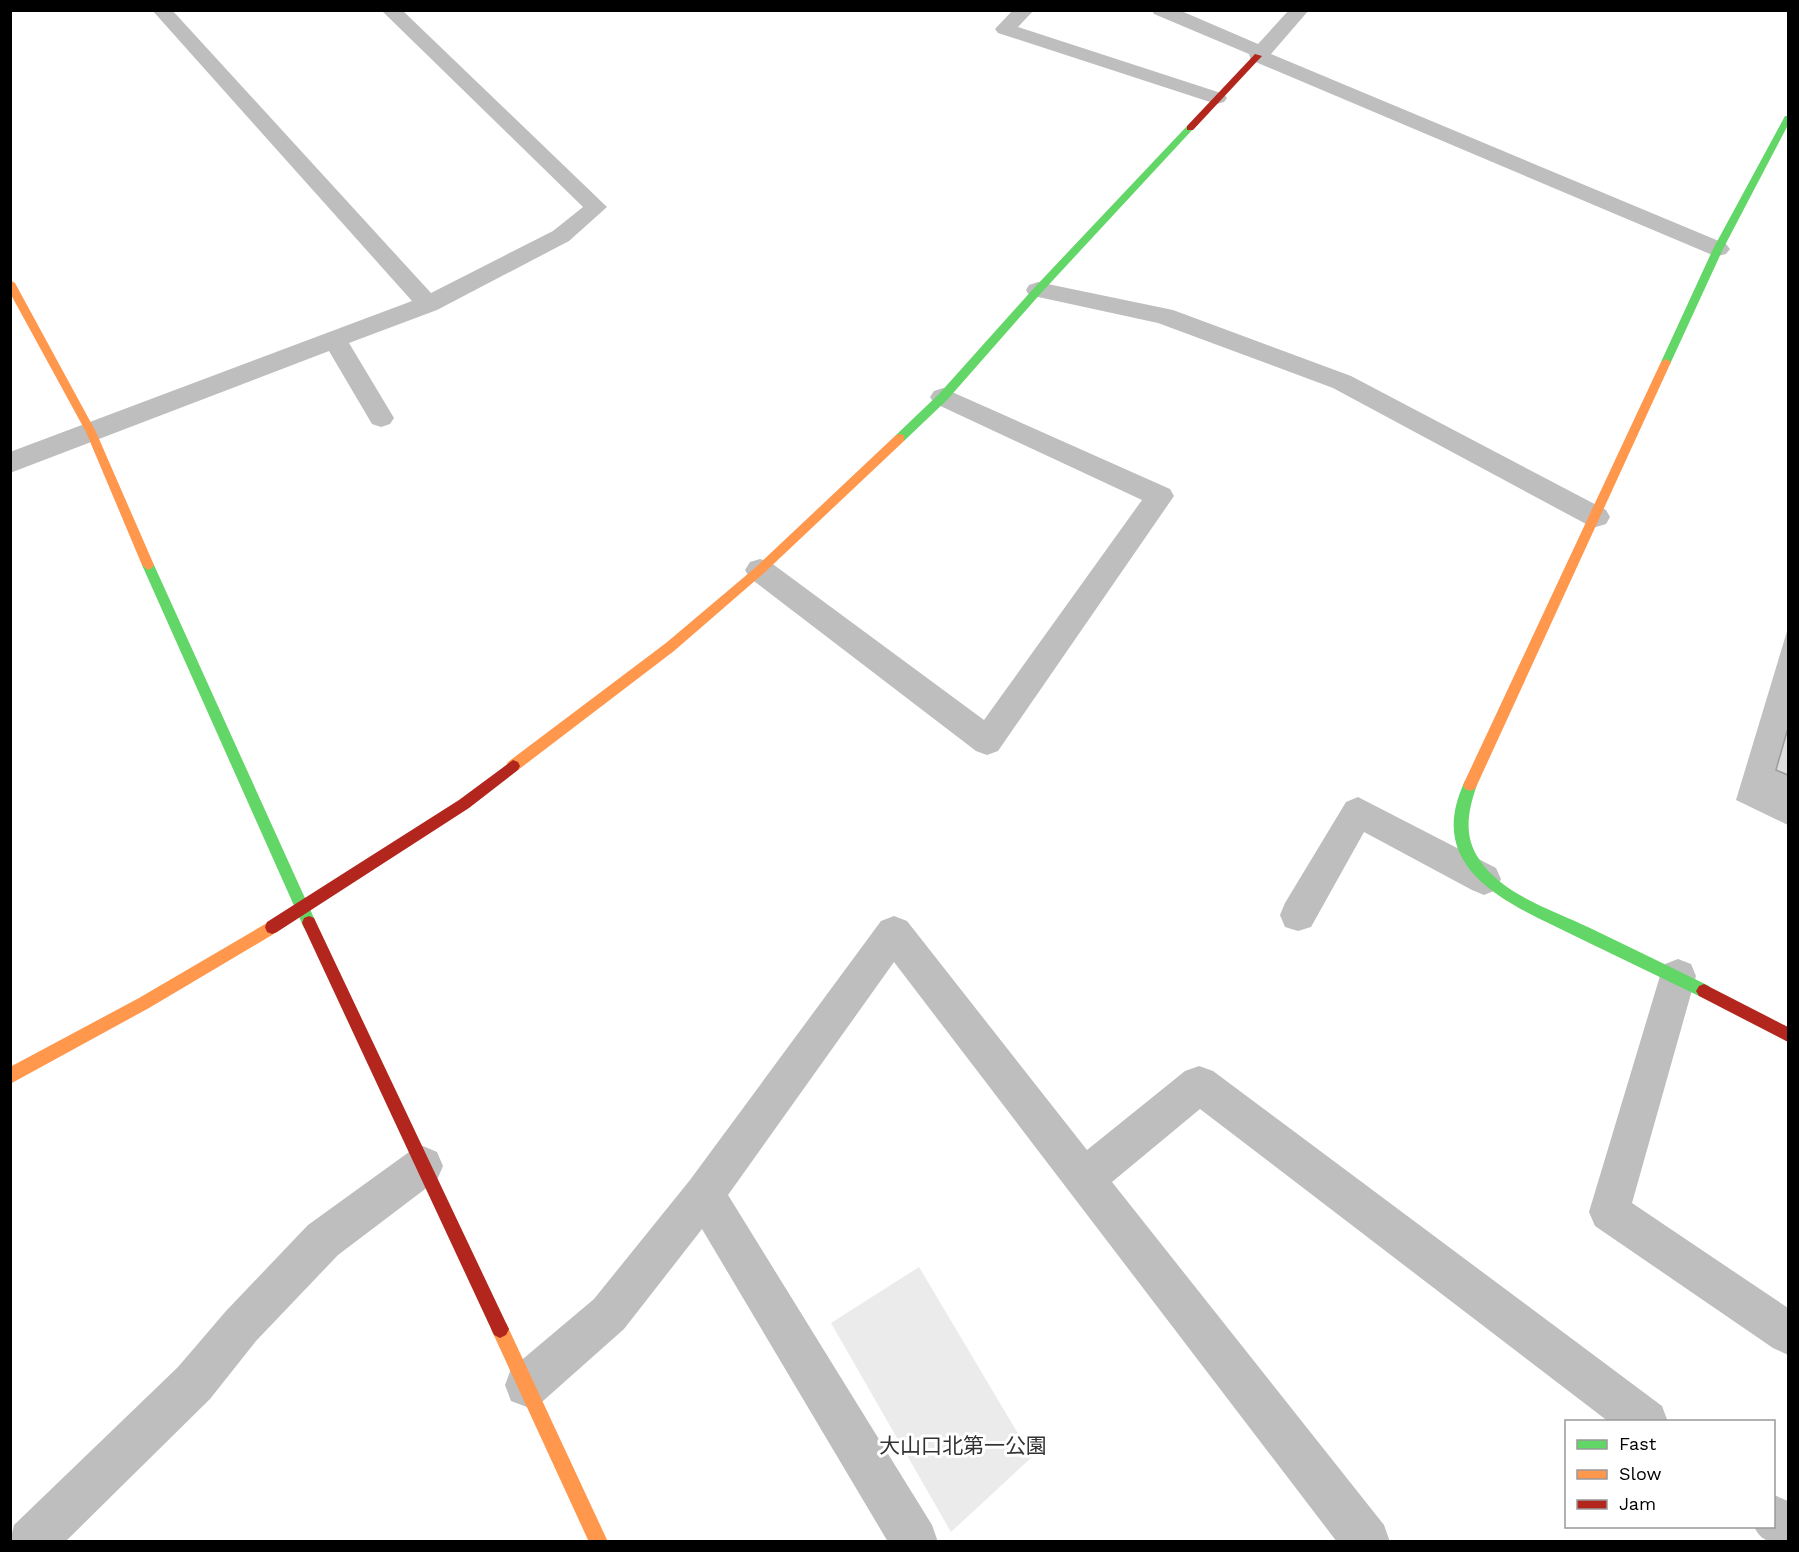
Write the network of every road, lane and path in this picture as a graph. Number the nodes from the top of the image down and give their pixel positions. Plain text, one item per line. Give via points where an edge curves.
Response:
1 (161, 10) edge
2 (390, 10) edge
3 (1025, 10) edge
4 (1161, 10) edge
5 (1300, 10) edge
6 (1259, 54) junction
7 (1217, 98) junction
8 (1788, 118) edge
9 (1718, 249) junction
10 (10, 283) edge
11 (1038, 290) junction
12 (428, 304) junction
13 (334, 339) junction
14 (943, 397) junction
15 (381, 418) dead end
16 (91, 432) junction
17 (10, 463) edge
18 (1596, 517) junction
19 (760, 570) junction
20 (1484, 879) junction
21 (303, 909) junction
22 (1298, 915) dead end
23 (1678, 976) junction
24 (1788, 1035) edge
25 (10, 1076) edge
26 (423, 1166) junction
27 (1085, 1178) junction
28 (704, 1194) junction
29 (1788, 1333) edge
30 (527, 1385) junction
31 (1643, 1420) edge
32 (1775, 1519) edge
33 (1788, 1529) edge
34 (32, 1542) edge
35 (599, 1542) edge
36 (915, 1542) edge
37 (1367, 1542) edge

1 - 12 street
2 - 12 street via 596,207 561,236
3 - 7 street via 1005,29
4 - 6 street
5 - 6 street
6 - 7 street
6 - 9 street
7 - 11 street
8 - 9 street
9 - 18 street
10 - 16 street
11 - 14 street
11 - 18 street via 1164,316 1342,382
12 - 13 street
13 - 15 street
13 - 16 street
14 - 19 street
14 - 19 street via 1160,496 987,741
16 - 17 street
16 - 21 street via 178,636
18 - 20 street via 1462,801 1459,825 1468,856
19 - 21 street via 670,647 465,804
20 - 22 street via 1358,812
20 - 23 street via 1511,896
21 - 25 street
21 - 26 street
23 - 24 street
23 - 29 street via 1609,1212
26 - 30 street
26 - 34 street via 324,1240 241,1326 194,1383
27 - 28 street via 894,933
27 - 31 street via 1199,1085
27 - 37 street
28 - 30 street via 609,1314
28 - 36 street
30 - 35 street
32 - 33 street

